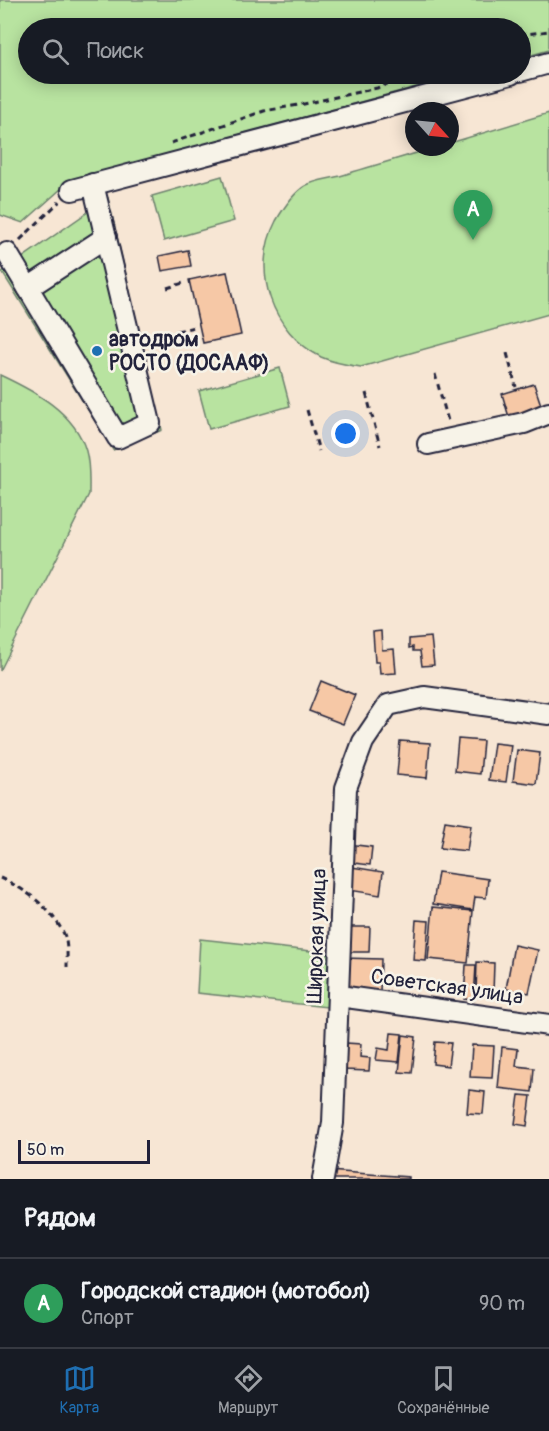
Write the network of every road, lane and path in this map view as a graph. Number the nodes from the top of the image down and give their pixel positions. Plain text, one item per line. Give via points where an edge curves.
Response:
1 (549, 31) edge
2 (531, 33) edge
3 (549, 63) edge
4 (531, 68) edge
5 (387, 84) edge
6 (473, 84) edge
7 (168, 144) dead end
8 (93, 184) junction
9 (72, 190) joint
10 (106, 237) junction
11 (7, 253) joint
12 (183, 283) dead end
13 (28, 288) junction
14 (167, 288) dead end
15 (194, 327) dead end
16 (177, 331) dead end
17 (507, 353) dead end
18 (435, 374) dead end
19 (516, 387) dead end
20 (366, 393) dead end
21 (308, 410) dead end
22 (549, 413) edge
23 (449, 427) dead end
24 (428, 444) dead end
25 (380, 446) dead end
26 (319, 451) dead end
27 (549, 714) edge
28 (0, 878) edge
29 (67, 968) dead end
30 (339, 996) junction
31 (549, 1025) edge
32 (323, 1179) edge

1 - 2 path
3 - 4 street
5 - 7 path via 264,111
6 - 8 street
8 - 9 street
8 - 10 street
9 - 11 path
10 - 13 street
10 - 13 street via 150,423 118,438
11 - 13 street
12 - 14 path
15 - 16 path
17 - 19 path
18 - 23 path
20 - 25 path
21 - 26 path
22 - 24 street via 524,423
27 - 30 street, Широкая улица via 424,697 388,705 363,742 346,788
28 - 29 path via 44,906 65,936
30 - 31 street, Советская улица
30 - 32 street, Широкая улица via 333,1123

